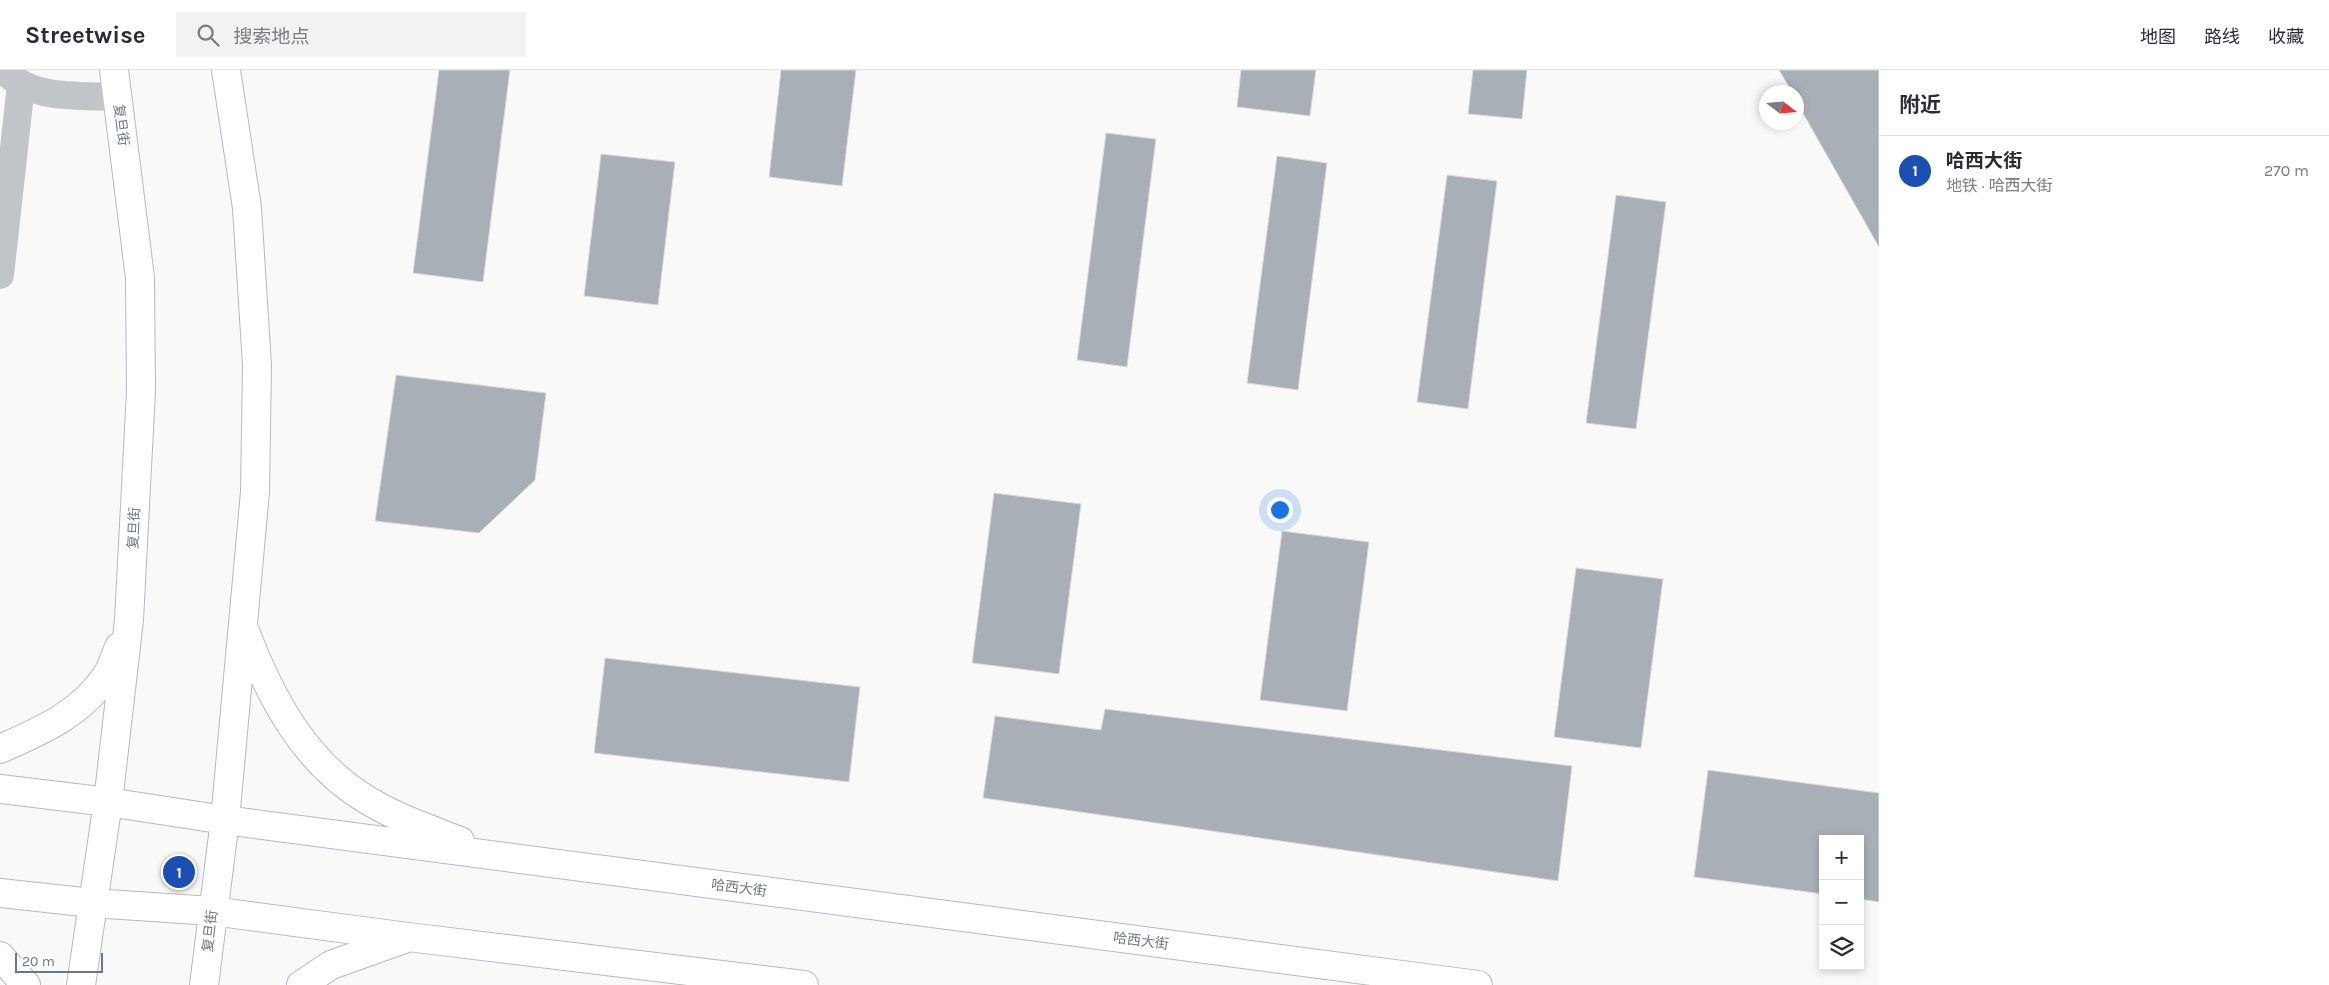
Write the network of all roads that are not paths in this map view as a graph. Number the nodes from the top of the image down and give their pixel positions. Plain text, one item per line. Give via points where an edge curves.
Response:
1 (114, 70) edge
2 (226, 70) edge
3 (12, 77) edge
4 (117, 97) junction
5 (0, 275) edge
6 (129, 620) junction
7 (243, 626) junction
8 (0, 749) edge
9 (0, 789) edge
10 (108, 802) junction
11 (225, 820) junction
12 (498, 856) junction
13 (0, 892) edge
14 (92, 903) junction
15 (212, 911) junction
16 (408, 937) junction
17 (0, 956) edge
18 (26, 985) edge
19 (81, 985) edge
20 (204, 985) edge
21 (301, 985) edge
22 (804, 985) edge
23 (1478, 985) edge

1 - 4 main road, 复旦街
2 - 7 main road, 复旦街 via 248,208 257,366 255,492
3 - 4 lane via 48,93
3 - 5 lane
4 - 6 main road, 复旦街 via 140,278 141,391
6 - 8 main road via 108,675 72,713
6 - 10 main road, 复旦街
7 - 11 main road, 复旦街
7 - 12 main road via 261,673 288,723 331,774 368,801
9 - 10 main road, 哈西大街
10 - 11 main road, 哈西大街
10 - 14 main road, 复旦街
11 - 12 main road, 哈西大街
11 - 15 main road, 复旦街
12 - 23 main road, 哈西大街
13 - 14 main road
14 - 15 main road
14 - 19 main road, 复旦街
15 - 16 main road
15 - 20 main road, 复旦街
16 - 21 main road via 331,965
16 - 22 main road
17 - 18 main road

